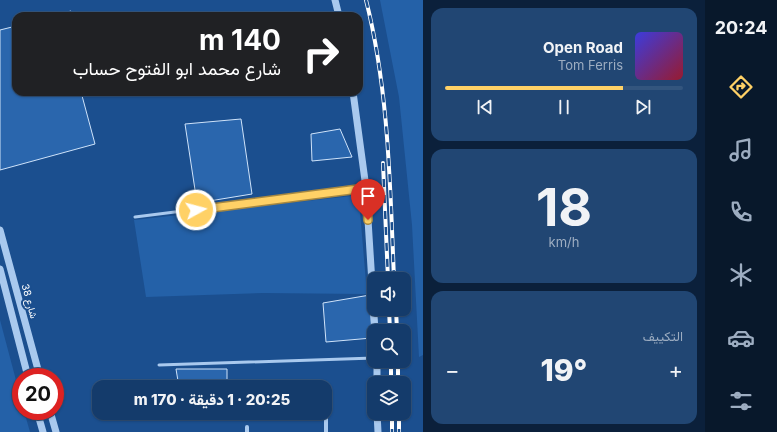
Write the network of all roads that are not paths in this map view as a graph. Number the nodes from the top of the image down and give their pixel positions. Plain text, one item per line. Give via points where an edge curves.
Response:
1 (335, 0) edge
2 (338, 12) edge
3 (354, 96) edge
4 (366, 188) junction
5 (135, 217) dead end
6 (0, 230) edge
7 (0, 269) edge
8 (375, 324) edge
9 (367, 358) edge
10 (160, 365) dead end
11 (26, 368) edge
12 (38, 368) edge
13 (40, 420) edge
14 (53, 420) edge
15 (326, 420) edge
16 (377, 420) edge
17 (43, 432) edge
18 (56, 432) edge
19 (326, 432) edge
20 (378, 432) edge

1 - 2 street
3 - 4 street
4 - 5 lane
4 - 8 street
6 - 12 street, شارع 38
7 - 11 street, شارع 38
9 - 10 lane
13 - 17 street
14 - 18 street
15 - 19 street
16 - 20 street

